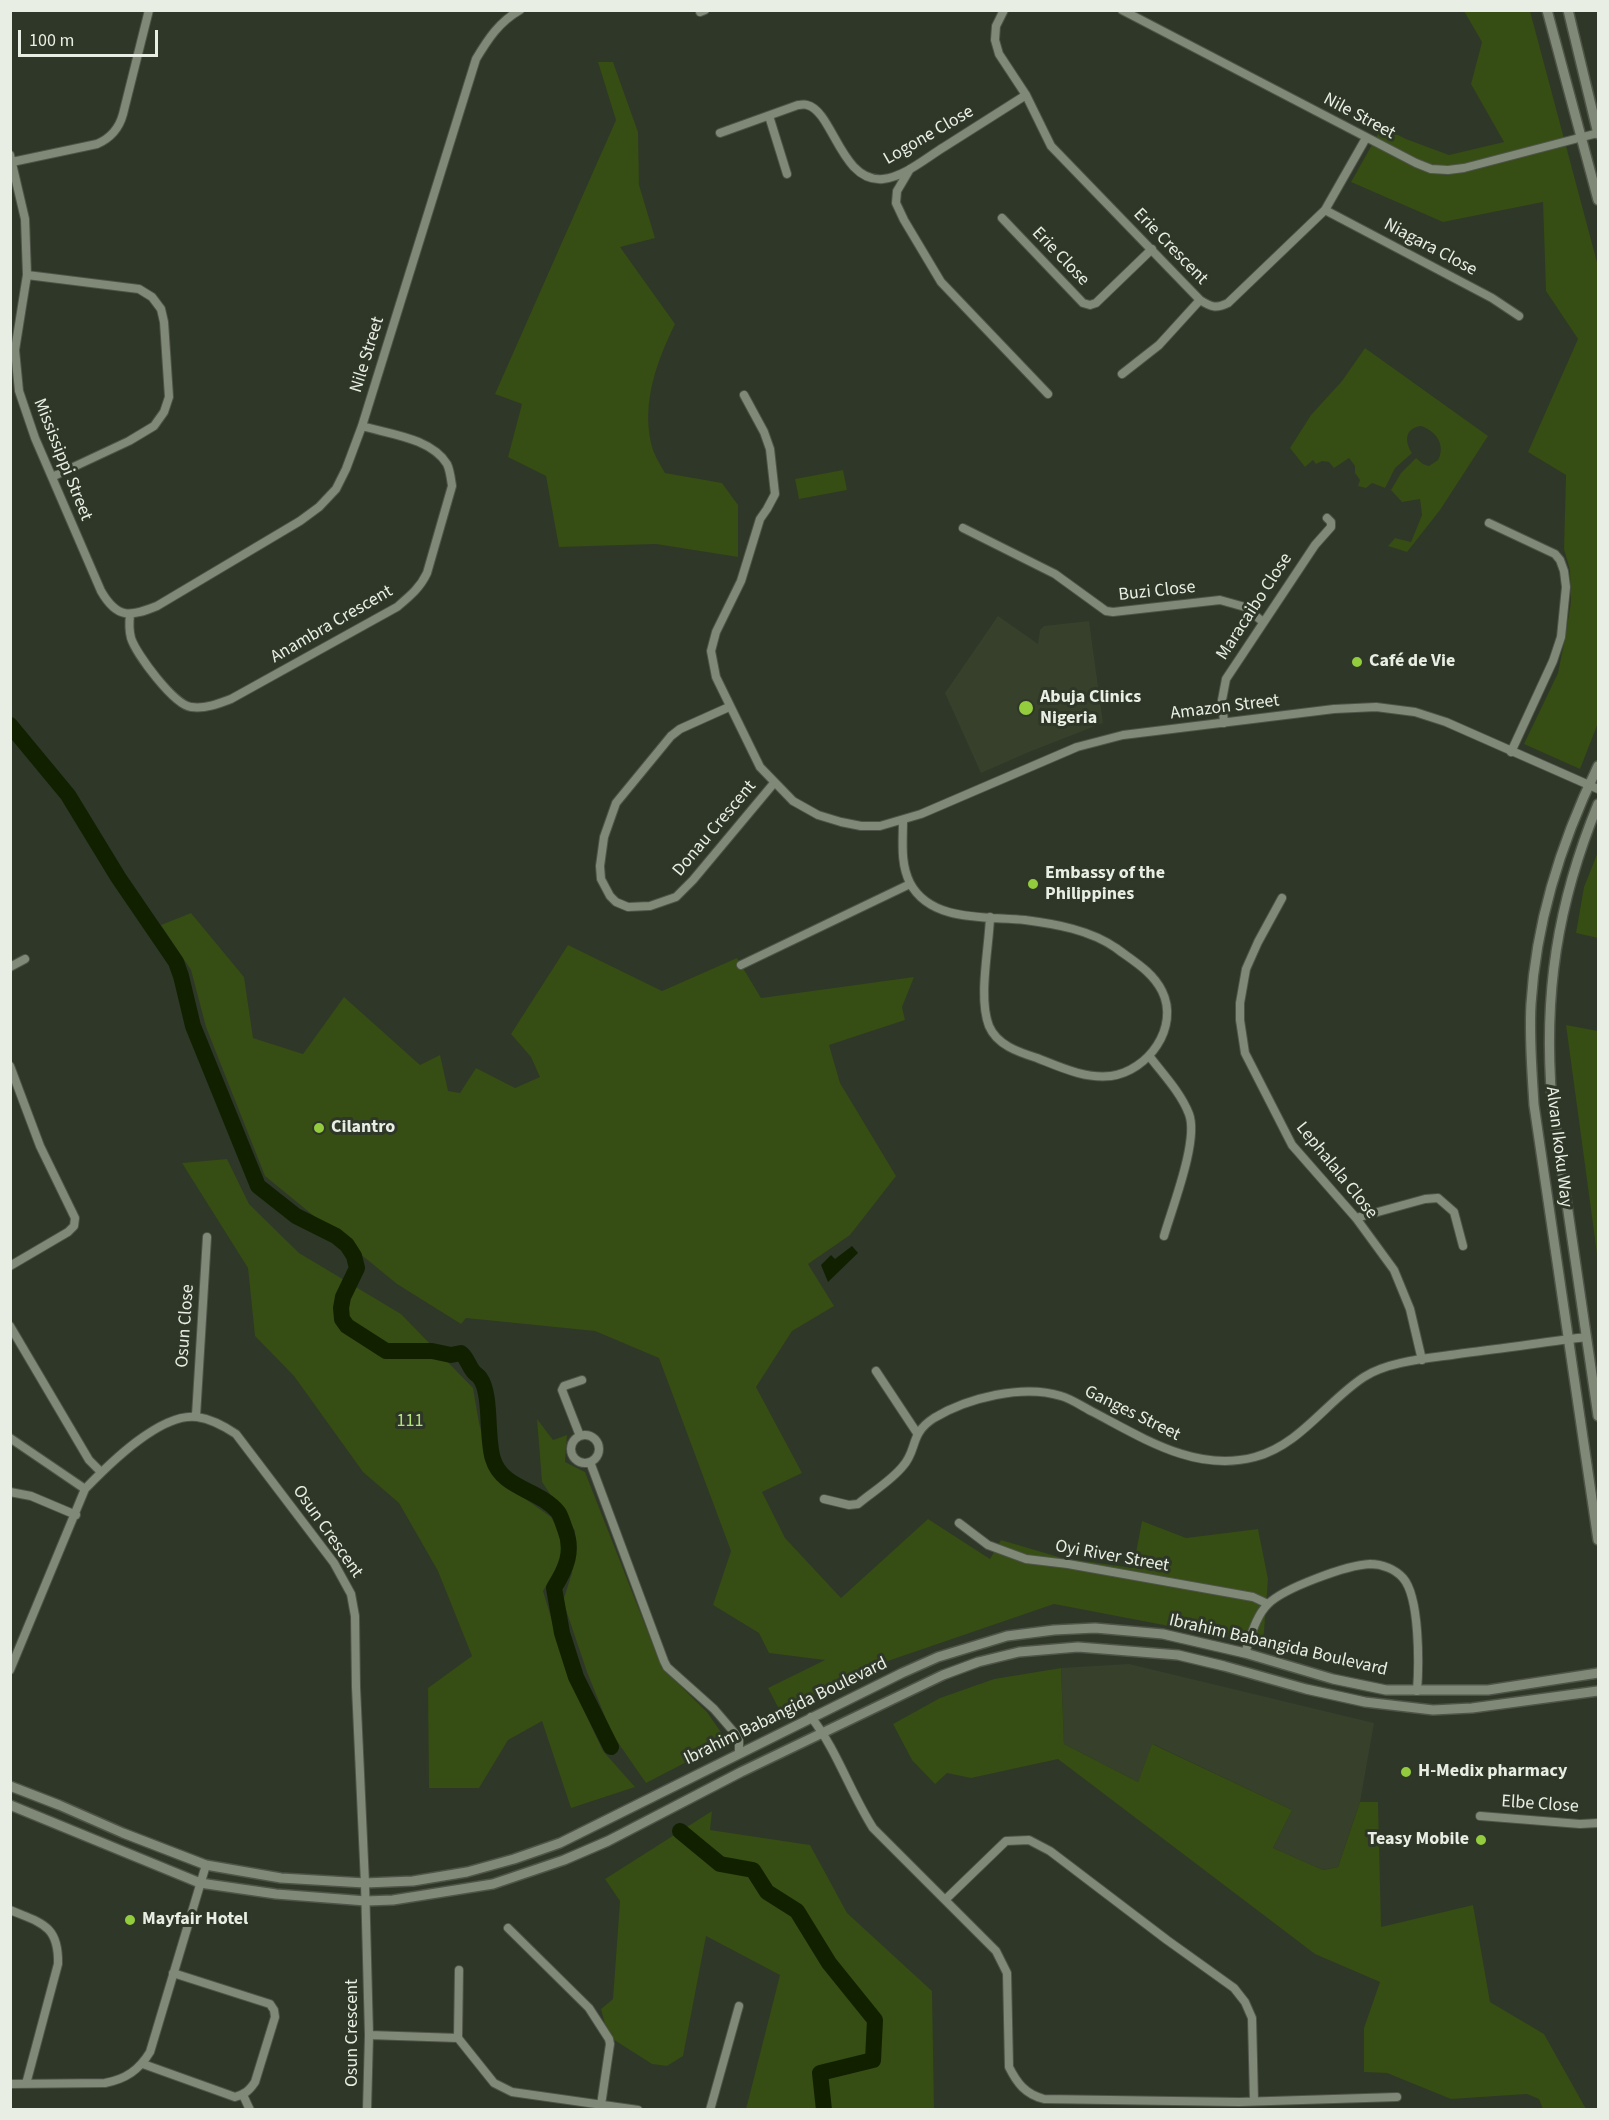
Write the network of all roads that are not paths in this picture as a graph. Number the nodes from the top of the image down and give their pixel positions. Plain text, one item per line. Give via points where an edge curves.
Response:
1 (149, 10) edge
2 (520, 10) edge
3 (1004, 10) edge
4 (1122, 10) edge
5 (1547, 10) edge
6 (1568, 10) edge
7 (1132, 13) edge
8 (1026, 95) junction
9 (769, 116) junction
10 (720, 133) dead end
11 (1598, 133) edge
12 (1366, 138) junction
13 (1580, 138) junction
14 (11, 158) edge
15 (911, 168) junction
16 (787, 174) dead end
17 (1599, 200) edge
18 (1325, 210) junction
19 (1002, 218) dead end
20 (1152, 249) junction
21 (27, 275) junction
22 (1200, 300) junction
23 (1519, 316) dead end
24 (1122, 374) dead end
25 (1048, 394) dead end
26 (744, 395) dead end
27 (362, 426) junction
28 (51, 477) junction
29 (1327, 518) dead end
30 (1489, 523) dead end
31 (963, 528) dead end
32 (130, 615) junction
33 (1263, 622) junction
34 (729, 707) junction
35 (1224, 723) junction
36 (1511, 752) junction
37 (1599, 766) edge
38 (774, 783) junction
39 (1594, 787) edge
40 (1599, 804) edge
41 (903, 820) junction
42 (910, 884) junction
43 (1282, 898) dead end
44 (990, 918) junction
45 (25, 959) dead end
46 (741, 965) dead end
47 (10, 967) edge
48 (1150, 1057) junction
49 (10, 1066) edge
50 (1356, 1218) junction
51 (1164, 1236) dead end
52 (207, 1237) dead end
53 (1463, 1246) dead end
54 (10, 1266) edge
55 (10, 1326) edge
56 (1587, 1337) junction
57 (1568, 1339) junction
58 (1422, 1360) junction
59 (876, 1371) dead end
60 (582, 1380) dead end
61 (196, 1416) junction
62 (1599, 1416) edge
63 (917, 1433) junction
64 (580, 1436) junction
65 (10, 1438) edge
66 (590, 1462) junction
67 (101, 1472) junction
68 (85, 1489) junction
69 (10, 1492) edge
70 (824, 1499) dead end
71 (76, 1515) junction
72 (959, 1523) dead end
73 (1599, 1540) edge
74 (1268, 1604) junction
75 (1245, 1653) junction
76 (1599, 1668) edge
77 (10, 1671) edge
78 (1594, 1674) edge
79 (1417, 1691) junction
80 (1599, 1691) edge
81 (811, 1717) junction
82 (824, 1733) junction
83 (739, 1753) junction
84 (10, 1786) edge
85 (10, 1805) edge
86 (1480, 1816) dead end
87 (1599, 1823) edge
88 (206, 1865) junction
89 (200, 1883) junction
90 (365, 1883) junction
91 (946, 1899) junction
92 (366, 1900) junction
93 (10, 1910) edge
94 (508, 1928) dead end
95 (459, 1970) dead end
96 (173, 1973) junction
97 (739, 2006) dead end
98 (369, 2035) junction
99 (458, 2038) junction
100 (143, 2064) junction
101 (10, 2084) edge
102 (26, 2084) junction
103 (243, 2095) junction
104 (1397, 2097) dead end
105 (1254, 2101) junction
106 (601, 2105) junction
107 (250, 2109) edge
108 (367, 2109) edge
109 (638, 2109) edge
110 (710, 2109) edge

1 - 14 street via 120,125 113,134 97,144
2 - 27 street, Nile Street via 501,23 476,59
3 - 8 street, Erie Crescent via 996,26 995,40 999,54
4 - 7 street, Nile Street
5 - 13 street
6 - 11 street
7 - 12 street, Nile Street
8 - 15 street, Logone Close
8 - 20 street, Erie Crescent via 1051,146
9 - 10 street, Logone Close
9 - 15 street, Logone Close via 808,105 818,112 861,174 883,179
9 - 16 street
11 - 13 street, Nile Street
12 - 13 street, Nile Street via 1431,169 1448,170
12 - 18 street, Erie Crescent
13 - 17 street
14 - 21 street, Mississippi Street via 25,219
15 - 25 street via 897,191 897,203 941,282
18 - 22 street, Erie Crescent via 1228,303 1211,308
18 - 23 street, Niagara Close
19 - 20 street, Erie Close via 1083,303 1090,305
20 - 22 street, Erie Crescent
21 - 28 street, Mississippi Street via 15,350 19,391
21 - 28 street via 139,289 152,297 164,322 169,397 154,426
22 - 24 street via 1159,345
26 - 34 street, Amazon Street via 770,449 776,487 773,500 760,519 741,581 711,651 716,677
27 - 32 street, Nile Street via 336,489 319,507 157,606
27 - 32 street, Anambra Crescent via 421,443 447,464 451,476 452,486 427,573 414,593 397,607 242,693 210,706 189,707 172,696 137,651 131,639
28 - 32 street, Mississippi Street via 104,597 119,612
29 - 33 street, Maracaibo Close via 1331,527
30 - 36 street via 1555,554 1564,571 1566,587 1561,637 1553,661
31 - 33 street, Buzi Close via 1056,574 1106,611 1220,600 1245,607
33 - 35 street, Maracaibo Close via 1226,679 1222,700
34 - 38 street, Amazon Street via 760,766
34 - 38 street, Donau Crescent via 671,736 616,803 604,837 600,866 601,879 610,896 628,907 650,906 675,897
35 - 36 street, Amazon Street via 1376,707 1415,712
35 - 41 street, Amazon Street via 1092,742
36 - 39 street, Amazon Street
37 - 39 street, Alvan Ikoku Way
38 - 41 street, Amazon Street via 793,801 841,822 880,826
39 - 57 street, Alvan Ikoku Way via 1567,840 1550,889 1531,1003 1534,1105
40 - 56 street, Alvan Ikoku Way via 1582,844 1557,940 1548,1061
41 - 42 street via 902,860
42 - 44 street via 933,906 956,914
42 - 46 street
43 - 50 street, Lephalala Close via 1246,969 1240,1003 1242,1039 1252,1069 1292,1145
44 - 48 street via 1074,928 1110,944 1142,967 1163,993 1166,1006 1166,1021
44 - 48 street via 984,990 988,1023 1002,1043 1029,1056 1095,1076 1113,1076
45 - 47 street
48 - 51 street via 1185,1107 1192,1129
49 - 54 street via 40,1146 75,1218 68,1232
50 - 53 street via 1438,1198 1454,1212
50 - 58 street, Lephalala Close via 1394,1270 1410,1309
52 - 61 street, Osun Close
55 - 67 street via 89,1460
56 - 57 street, Ganges Street
56 - 62 street, Alvan Ikoku Way
57 - 58 street, Ganges Street
57 - 73 street, Alvan Ikoku Way
58 - 63 street, Ganges Street via 1364,1376 1297,1436 1255,1457 1202,1460 1177,1453 1062,1396 1039,1391 1011,1392 965,1404 932,1420
59 - 63 street
60 - 64 street via 562,1390
61 - 67 street via 173,1420 145,1436
61 - 90 street, Osun Crescent via 236,1434 334,1563 351,1594
63 - 70 street via 904,1466 858,1504 849,1506
64 - 66 street via 593,1438 598,1446 597,1456
64 - 66 street via 573,1442 572,1454 582,1463
65 - 68 street
66 - 83 street via 667,1667 714,1709 739,1738
67 - 68 street
68 - 71 street
69 - 71 street via 31,1496
71 - 77 street
72 - 74 street, Oyi River Street via 988,1545 1026,1558 1252,1597
74 - 75 street via 1258,1617
74 - 79 street via 1284,1593 1343,1569 1370,1564 1394,1570 1408,1586 1416,1619
75 - 79 street, Ibrahim Babangida Boulevard via 1333,1679 1386,1690
75 - 81 street, Ibrahim Babangida Boulevard via 1133,1630 1095,1628 1007,1636 938,1657
76 - 78 street
78 - 79 street, Ibrahim Babangida Boulevard via 1488,1690
80 - 82 street, Ibrahim Babangida Boulevard via 1433,1710 1365,1702 1178,1655 1078,1647 1019,1652 978,1662
81 - 82 street
81 - 83 street, Ibrahim Babangida Boulevard
82 - 91 street via 858,1805 873,1827
82 - 92 street, Ibrahim Babangida Boulevard via 564,1860 493,1884 417,1897
83 - 90 street, Ibrahim Babangida Boulevard via 602,1824 514,1859 413,1881
84 - 88 street, Ibrahim Babangida Boulevard
85 - 89 street, Ibrahim Babangida Boulevard
86 - 87 street, Elbe Close
88 - 89 street
88 - 90 street, Ibrahim Babangida Boulevard via 281,1878
89 - 92 street, Ibrahim Babangida Boulevard via 276,1894
89 - 96 street
90 - 92 street, Osun Crescent
91 - 105 street via 1002,1961 1006,1973 1009,2067 1015,2080 1033,2096
91 - 105 street via 1006,1841 1029,1840 1050,1851 1234,1988 1252,2018
92 - 98 street, Osun Crescent
93 - 102 street via 45,1925 58,1948 58,1964
94 - 106 street via 590,2008 609,2039
95 - 99 street
96 - 100 street
96 - 103 street via 270,2004 274,2010 255,2082
97 - 110 street
98 - 99 street
98 - 108 street, Osun Crescent
99 - 106 street via 494,2083 512,2092
100 - 102 street via 133,2073 105,2083
100 - 103 street via 235,2097
101 - 102 street
103 - 107 street
104 - 105 street
106 - 109 street

